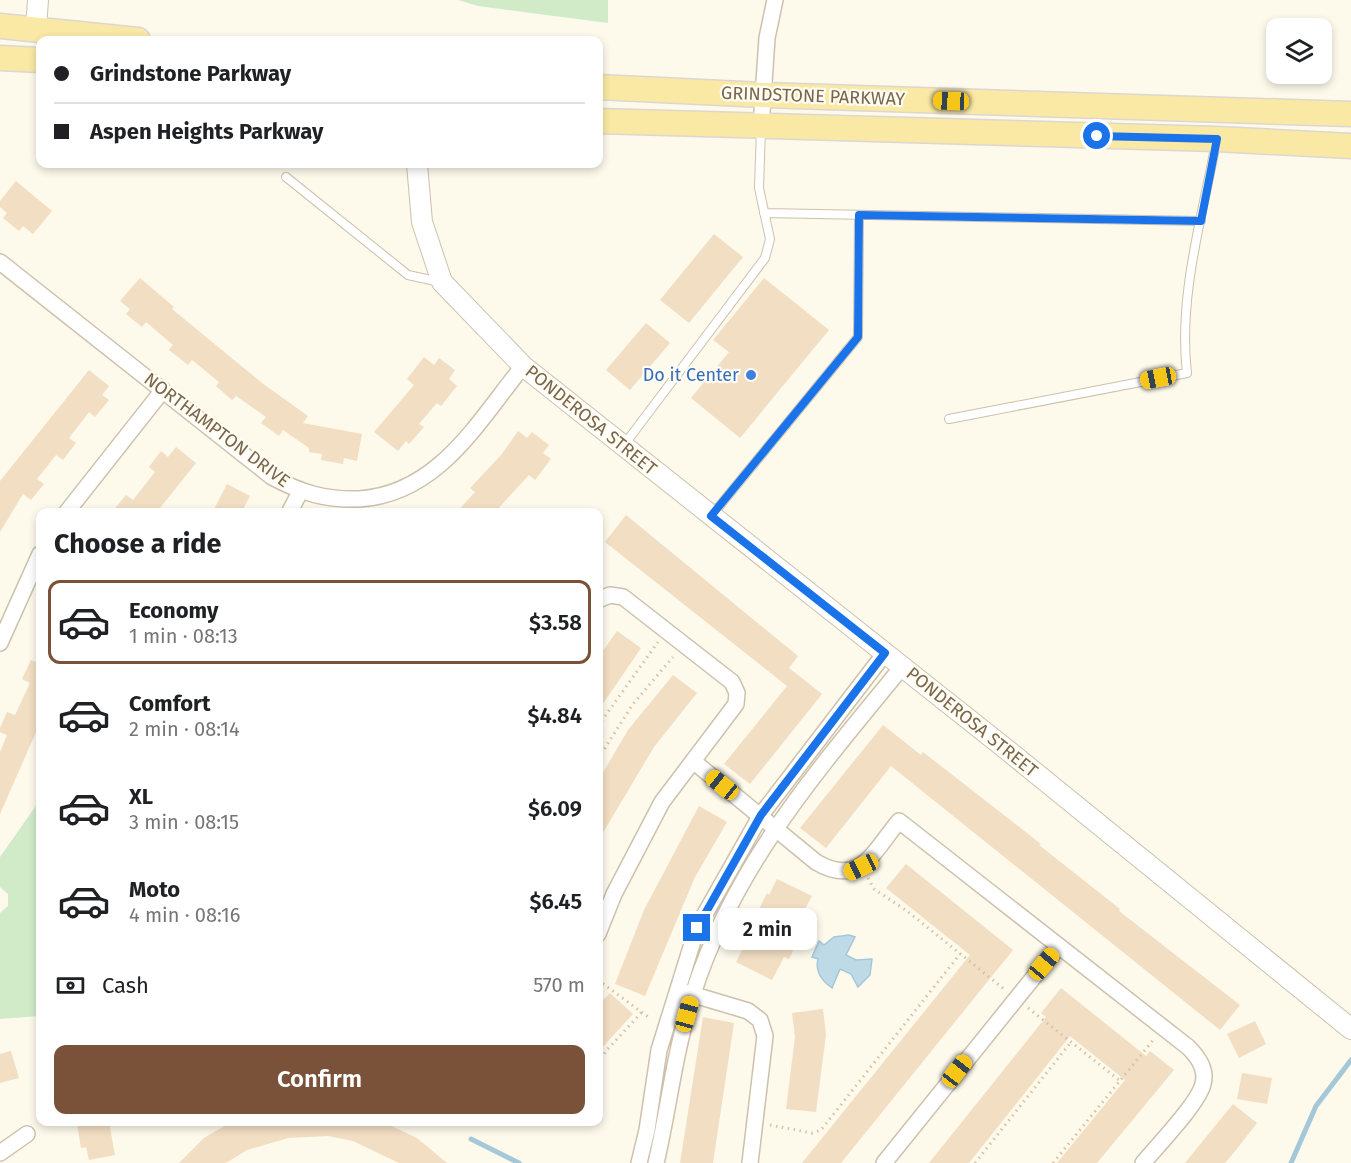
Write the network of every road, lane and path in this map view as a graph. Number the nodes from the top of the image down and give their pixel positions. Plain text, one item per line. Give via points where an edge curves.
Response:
1 (38, 0) edge
2 (764, 0) edge
3 (775, 0) edge
4 (0, 26) edge
5 (36, 28) junction
6 (104, 36) edge
7 (767, 38) junction
8 (0, 58) edge
9 (36, 60) edge
10 (603, 87) edge
11 (764, 95) junction
12 (1351, 114) edge
13 (603, 121) edge
14 (762, 127) junction
15 (1351, 133) edge
16 (1217, 139) junction
17 (1297, 143) junction
18 (1351, 146) edge
19 (417, 168) edge
20 (286, 177) dead end
21 (764, 213) junction
22 (859, 215) junction
23 (1201, 221) junction
24 (0, 262) edge
25 (442, 282) junction
26 (523, 366) junction
27 (163, 390) junction
28 (948, 419) dead end
29 (623, 446) junction
30 (300, 492) junction
31 (70, 508) edge
32 (292, 508) edge
33 (711, 516) junction
34 (36, 562) edge
35 (603, 598) edge
36 (666, 631) junction
37 (2, 634) edge
38 (683, 644) junction
39 (885, 653) junction
40 (902, 667) junction
41 (603, 719) edge
42 (603, 751) edge
43 (693, 761) junction
44 (761, 815) junction
45 (775, 827) junction
46 (861, 867) junction
47 (603, 922) edge
48 (1058, 946) junction
49 (960, 954) junction
50 (603, 984) edge
51 (676, 990) junction
52 (692, 994) junction
53 (1015, 998) junction
54 (642, 1012) junction
55 (1163, 1028) junction
56 (665, 1029) junction
57 (1351, 1029) edge
58 (1071, 1042) junction
59 (603, 1056) edge
60 (1119, 1080) junction
61 (754, 1122) junction
62 (27, 1134) dead end
63 (0, 1153) edge
64 (639, 1163) edge
65 (656, 1163) edge
66 (750, 1163) edge
67 (884, 1163) edge
68 (975, 1163) edge
69 (1053, 1163) edge
70 (1143, 1163) edge

1 - 5 street
2 - 7 street
3 - 7 street
4 - 5 main road
5 - 6 main road
7 - 11 street
8 - 9 main road
10 - 11 main road, GRINDSTONE PARKWAY
11 - 12 main road, GRINDSTONE PARKWAY
11 - 14 street
13 - 14 main road, GRINDSTONE PARKWAY
14 - 16 main road, GRINDSTONE PARKWAY
14 - 21 lane via 759,188
15 - 17 main road via 1326,132
16 - 17 main road, GRINDSTONE PARKWAY
16 - 23 lane
17 - 18 main road, GRINDSTONE PARKWAY
19 - 25 street, PONDEROSA STREET via 422,222
20 - 25 lane via 408,275
21 - 22 lane
21 - 29 lane via 770,238 765,258
22 - 23 lane
22 - 33 lane via 858,337
23 - 28 lane via 1184,348 1187,373
24 - 27 street, NORTHAMPTON DRIVE
25 - 26 street, PONDEROSA STREET
26 - 29 street, PONDEROSA STREET
26 - 30 street, NORTHAMPTON DRIVE via 453,453 408,488 380,497 340,500
27 - 30 street, NORTHAMPTON DRIVE via 272,477
27 - 31 street
29 - 33 street, PONDEROSA STREET
30 - 32 street
33 - 39 street, PONDEROSA STREET
34 - 37 street
35 - 36 street via 623,597
36 - 38 street
36 - 41 path
38 - 42 path via 633,704
38 - 43 street via 732,682 737,693 736,704
39 - 40 street, PONDEROSA STREET
39 - 44 street
40 - 45 street
40 - 57 street, PONDEROSA STREET
43 - 44 street
43 - 47 street via 662,802
44 - 45 street
44 - 51 street via 697,928
45 - 46 street via 829,870 847,873
45 - 52 street via 714,934
46 - 48 street via 899,821
46 - 49 path via 874,889
48 - 53 street
48 - 55 street
49 - 53 path
49 - 61 path via 821,1130 812,1133
50 - 54 path
51 - 52 street
51 - 56 street
52 - 61 street via 748,1011 760,1020 765,1036
52 - 65 street via 675,1055
53 - 58 path
53 - 67 street
54 - 56 path
54 - 59 path
55 - 60 path
55 - 70 street via 1199,1058 1203,1085
56 - 64 street
58 - 60 path
58 - 68 path
60 - 69 path
61 - 66 street
62 - 63 street

